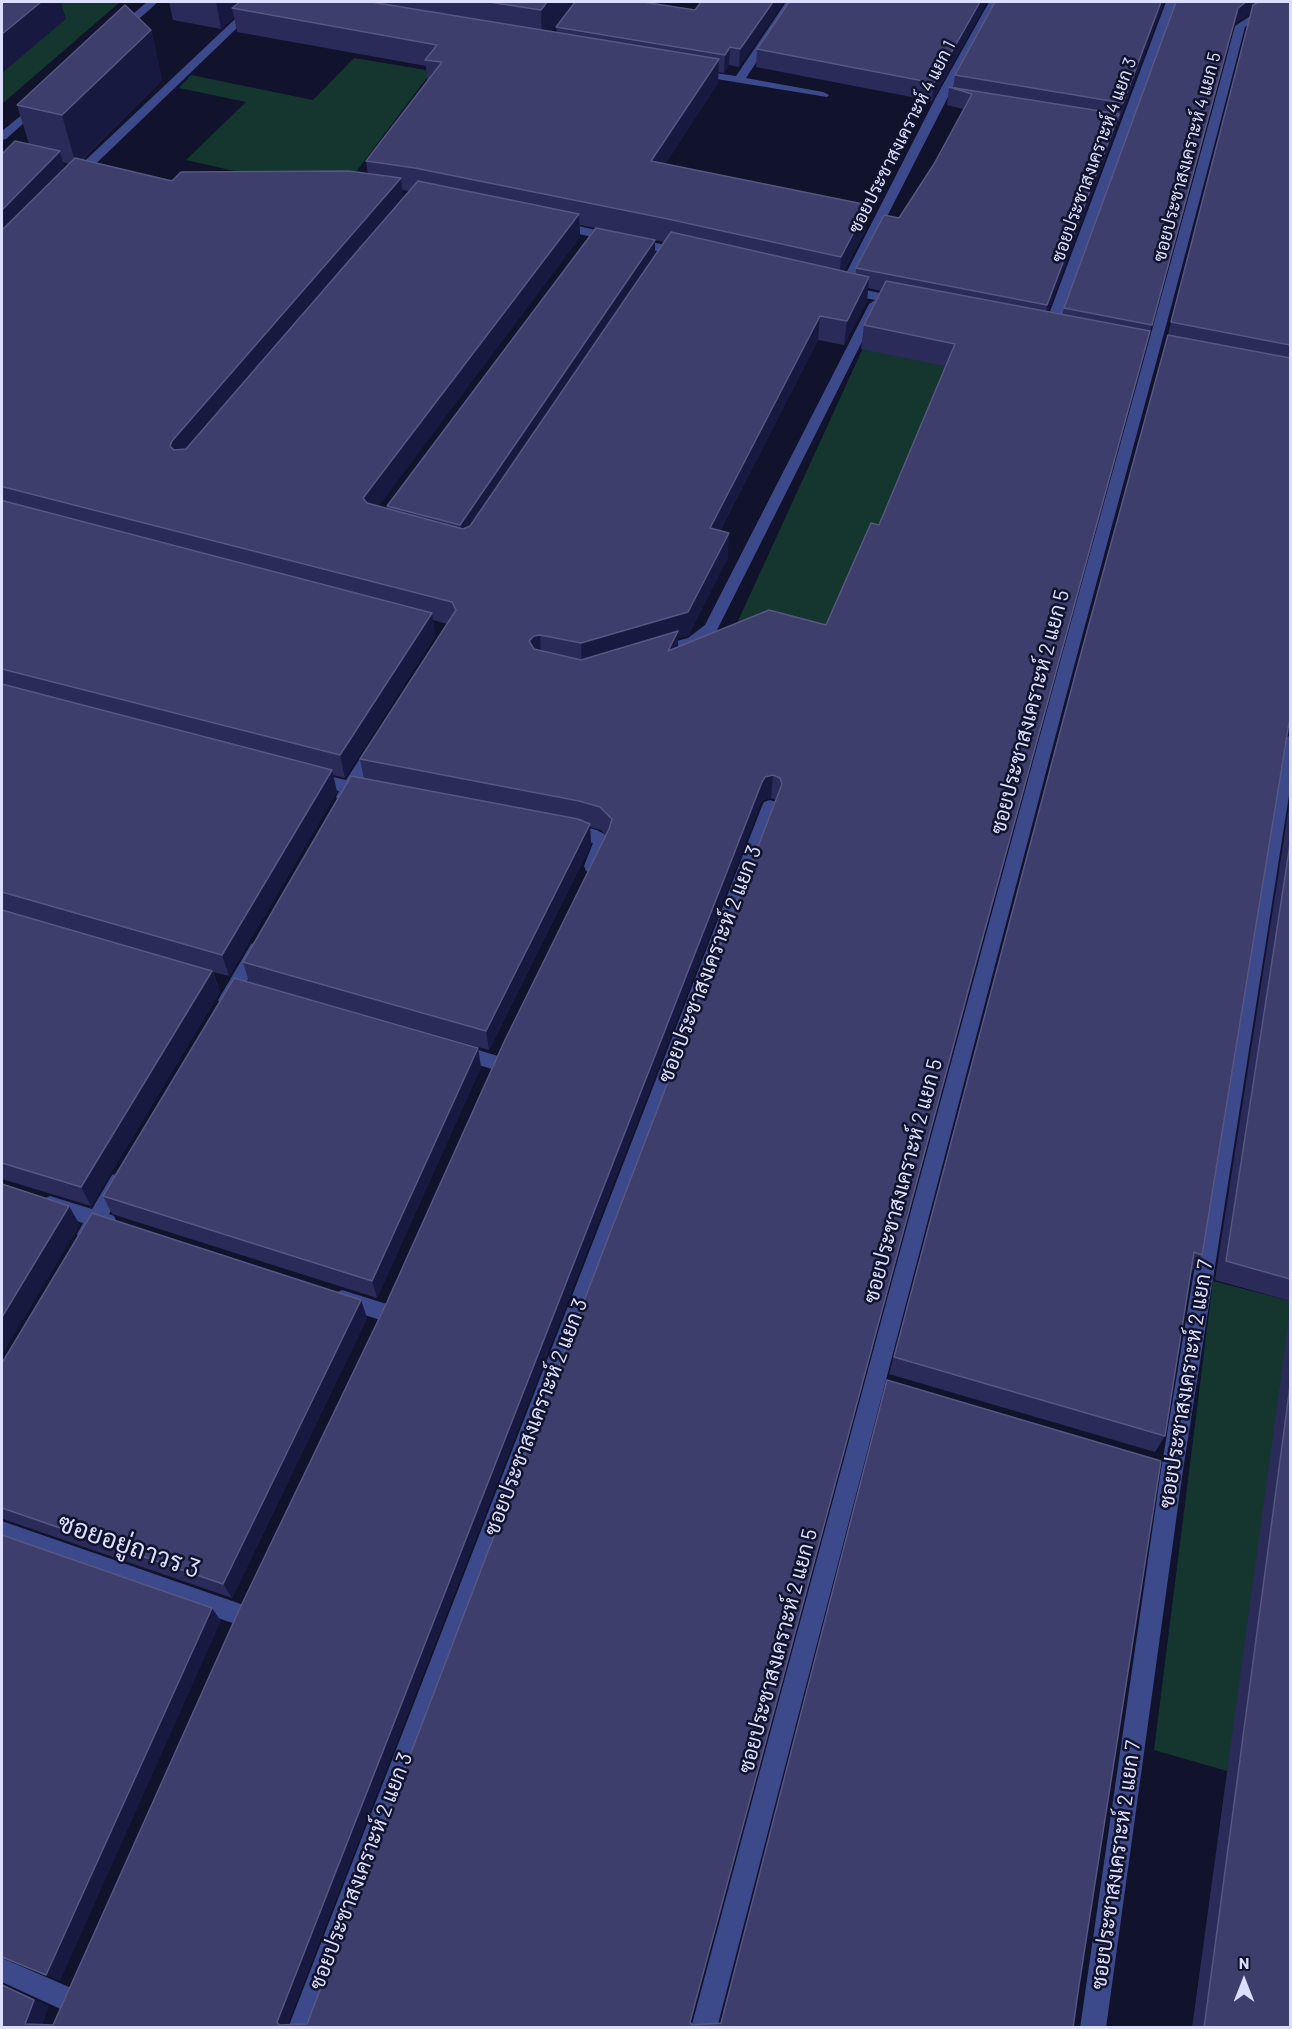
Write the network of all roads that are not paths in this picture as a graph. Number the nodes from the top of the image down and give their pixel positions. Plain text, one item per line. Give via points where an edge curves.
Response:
1 (153, 2) edge
2 (259, 2) edge
3 (791, 2) edge
4 (994, 2) edge
5 (1171, 2) edge
6 (1290, 19) edge
7 (108, 41) edge
8 (682, 71) edge
9 (739, 80) junction
10 (823, 94) dead end
11 (46, 97) edge
12 (2, 137) edge
13 (65, 187) edge
14 (538, 221) edge
15 (701, 257) edge
16 (879, 297) junction
17 (913, 304) edge
18 (1050, 330) edge
19 (1155, 349) joint
20 (641, 657) edge
21 (381, 740) edge
22 (1290, 742) edge
23 (294, 774) edge
24 (350, 788) junction
25 (384, 795) edge
26 (770, 806) dead end
27 (338, 808) edge
28 (546, 826) edge
29 (585, 879) edge
30 (263, 938) edge
31 (212, 982) edge
32 (234, 988) junction
33 (257, 995) edge
34 (216, 1018) edge
35 (506, 1040) edge
36 (438, 1046) edge
37 (495, 1062) junction
38 (485, 1084) edge
39 (126, 1169) edge
40 (33, 1199) edge
41 (96, 1219) junction
42 (129, 1230) edge
43 (78, 1249) edge
44 (393, 1290) edge
45 (328, 1294) edge
46 (383, 1312) junction
47 (372, 1334) edge
48 (874, 1382) junction
49 (897, 1389) edge
50 (1149, 1463) edge
51 (1172, 1470) junction
52 (2, 1532) edge
53 (248, 1593) edge
54 (238, 1614) junction
55 (228, 1636) edge
56 (2, 1970) edge
57 (67, 1998) edge
58 (300, 2028) edge
59 (704, 2028) edge
60 (1093, 2028) edge

1 - 7 street
2 - 13 street
3 - 9 street
4 - 16 street, ซอยประชาสงเคราะห์ 4 แยก 1 via 948,98 838,288
5 - 18 street, ซอยประชาสงเคราะห์ 4 แยก 3 via 1119,127
6 - 19 street, ซอยประชาสงเคราะห์ 4 แยก 5 via 1253,17 1240,26
8 - 9 street
9 - 10 street
11 - 12 street
14 - 15 street via 589,238 663,254
16 - 17 street
16 - 20 street via 711,628 693,642
19 - 48 street, ซอยประชาสงเคราะห์ 2 แยก 5
21 - 24 street
22 - 51 street, ซอยประชาสงเคราะห์ 2 แยก 7
23 - 24 street
24 - 25 street
24 - 27 street
26 - 58 street, ซอยประชาสงเคราะห์ 2 แยก 3
28 - 29 street via 594,836 602,842
30 - 32 street
31 - 32 street
32 - 33 street
32 - 34 street
35 - 37 street
36 - 37 street
37 - 38 street
39 - 41 street
40 - 41 street
41 - 42 street
41 - 43 street
44 - 46 street
45 - 46 street
46 - 47 street
48 - 49 street
48 - 59 street, ซอยประชาสงเคราะห์ 2 แยก 5
50 - 51 street
51 - 60 street, ซอยประชาสงเคราะห์ 2 แยก 7
52 - 54 street, ซอยอยู่ถาวร 3
53 - 54 street
54 - 55 street
56 - 57 street

